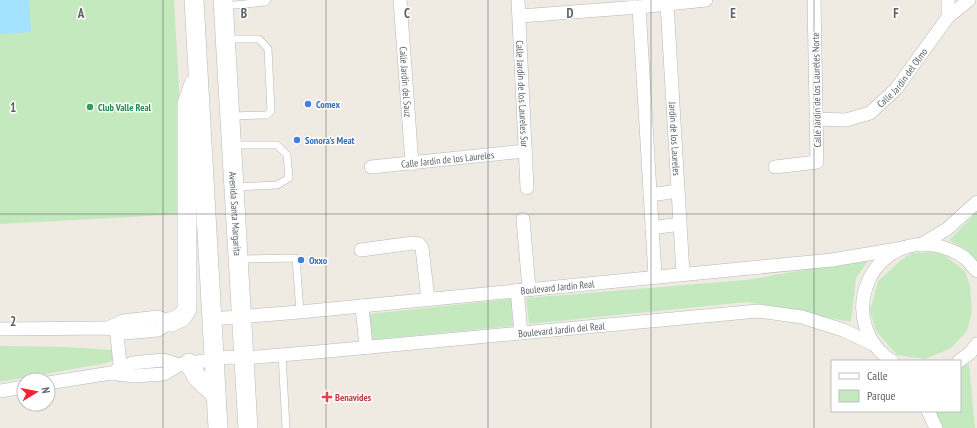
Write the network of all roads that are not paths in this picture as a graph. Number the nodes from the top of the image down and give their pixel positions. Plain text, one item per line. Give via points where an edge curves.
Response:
1 (194, 0) edge
2 (267, 0) edge
3 (400, 0) edge
4 (518, 0) edge
5 (706, 0) edge
6 (814, 0) edge
7 (948, 0) edge
8 (969, 0) edge
9 (224, 3) edge
10 (667, 4) junction
11 (639, 7) junction
12 (520, 16) junction
13 (948, 17) junction
14 (226, 39) junction
15 (197, 45) junction
16 (198, 72) junction
17 (230, 116) junction
18 (816, 118) junction
19 (232, 145) junction
20 (526, 152) junction
21 (412, 164) junction
22 (371, 167) dead end
23 (775, 167) dead end
24 (234, 187) junction
25 (527, 188) dead end
26 (678, 191) junction
27 (650, 194) junction
28 (977, 202) edge
29 (523, 219) dead end
30 (680, 224) junction
31 (652, 228) junction
32 (922, 244) junction
33 (903, 248) junction
34 (361, 250) dead end
35 (238, 259) junction
36 (977, 271) edge
37 (683, 274) junction
38 (655, 276) junction
39 (523, 290) junction
40 (428, 299) junction
41 (362, 306) junction
42 (300, 312) junction
43 (242, 317) junction
44 (211, 319) junction
45 (171, 322) joint
46 (114, 328) junction
47 (0, 329) edge
48 (521, 333) junction
49 (873, 344) junction
50 (977, 344) edge
51 (366, 347) junction
52 (282, 354) junction
53 (244, 358) junction
54 (213, 359) junction
55 (891, 360) edge
56 (960, 360) edge
57 (184, 364) junction
58 (118, 372) junction
59 (56, 382) edge
60 (16, 388) edge
61 (0, 391) edge
62 (216, 395) junction
63 (928, 412) edge
64 (218, 428) edge
65 (248, 428) edge
66 (286, 428) edge
67 (936, 428) edge

1 - 15 main road
2 - 9 lane
3 - 21 street, Calle Jardín del Sauz
4 - 12 street, Calle Jardín de los Laureles Sur
5 - 10 street
6 - 18 street, Calle Jardín de los Laureles Norte
7 - 13 street
8 - 13 street, Calle Jardín del Olmo
9 - 14 main road, Avenida Santa Margarita
10 - 11 street
10 - 26 street, Jardín de los Laureles
11 - 12 street
11 - 27 street
12 - 20 street, Calle Jardín de los Laureles Sur
13 - 18 street, Calle Jardín del Olmo via 896,89 870,113 846,120
14 - 17 main road, Avenida Santa Margarita
14 - 17 lane via 259,39 268,49 271,111 267,116
15 - 16 main road
15 - 17 main road via 212,46 216,51 225,110
16 - 44 main road
16 - 45 main road via 187,104 187,309 182,316
17 - 19 main road, Avenida Santa Margarita
18 - 23 street, Calle Jardín de los Laureles Norte via 817,162
19 - 24 main road, Avenida Santa Margarita
19 - 24 lane via 277,145 287,155 289,178 277,185
20 - 21 street, Calle Jardín de los Laureles
20 - 25 street, Calle Jardín de los Laureles Sur
21 - 22 street, Calle Jardín de los Laureles
24 - 35 main road, Avenida Santa Margarita
26 - 27 street
26 - 30 street, Jardín de los Laureles
27 - 31 street
28 - 32 street via 947,229
29 - 39 street
30 - 31 street
30 - 37 street, Jardín de los Laureles
31 - 38 street
32 - 33 street, Boulevard Jardín Real
32 - 36 street via 944,247 964,257
33 - 37 street, Boulevard Jardín Real via 832,260
33 - 49 street via 879,264 869,279 863,295 863,318
34 - 40 street via 419,244 422,248
35 - 42 lane via 296,258
35 - 43 main road, Avenida Santa Margarita
37 - 38 street, Boulevard Jardín Real
38 - 39 street, Boulevard Jardín Real
39 - 40 street, Boulevard Jardín Real
39 - 48 street
40 - 41 street, Boulevard Jardín Real
41 - 42 street, Boulevard Jardín Real
41 - 51 street
42 - 43 street, Boulevard Jardín Real
43 - 44 street, Boulevard Jardín Real
43 - 53 main road, Avenida Santa Margarita
44 - 54 main road
45 - 46 street via 158,330 125,333
46 - 47 street
46 - 58 street
48 - 49 street, Boulevard Jardín del Real via 758,311 802,317 843,330
48 - 51 street, Boulevard Jardín del Real
49 - 55 street
50 - 56 street
51 - 52 street, Boulevard Jardín del Real
52 - 53 street, Boulevard Jardín del Real
52 - 66 lane
53 - 54 street, Boulevard Jardín del Real
53 - 65 main road, Avenida Santa Margarita
54 - 57 street, Boulevard Jardín del Real
54 - 62 main road
57 - 58 street, Boulevard Jardín del Real via 164,374 134,376
57 - 62 main road
58 - 59 street, Boulevard Jardín del Real
60 - 61 street
62 - 64 main road
63 - 67 street

